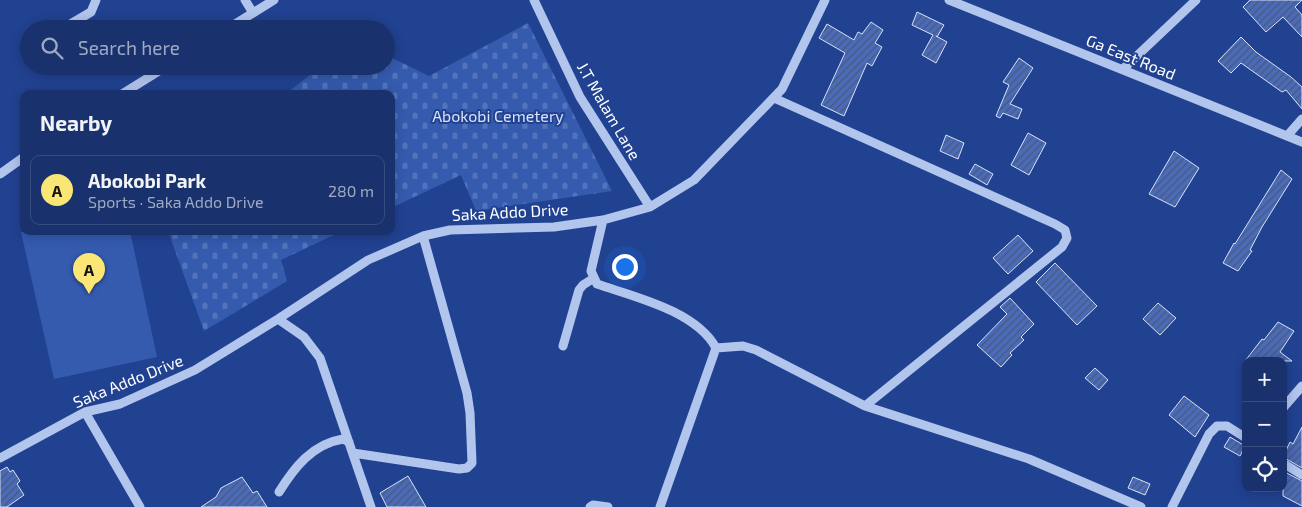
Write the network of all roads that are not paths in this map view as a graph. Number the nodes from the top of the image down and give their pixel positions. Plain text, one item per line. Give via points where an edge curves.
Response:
1 (96, 0) edge
2 (245, 0) edge
3 (274, 0) edge
4 (534, 0) edge
5 (826, 0) edge
6 (949, 0) edge
7 (1196, 0) edge
8 (253, 13) junction
9 (78, 20) edge
10 (242, 20) edge
11 (1123, 69) junction
12 (153, 75) edge
13 (128, 90) edge
14 (774, 98) junction
15 (1302, 119) edge
16 (1287, 136) junction
17 (1302, 142) edge
18 (20, 160) edge
19 (0, 174) edge
20 (650, 207) junction
21 (603, 220) junction
22 (423, 236) junction
23 (594, 278) junction
24 (278, 319) junction
25 (563, 346) dead end
26 (716, 348) junction
27 (1302, 386) edge
28 (1287, 403) edge
29 (865, 406) junction
30 (85, 412) junction
31 (1242, 435) edge
32 (349, 442) junction
33 (353, 454) junction
34 (0, 458) edge
35 (1287, 466) edge
36 (1302, 476) edge
37 (278, 492) dead end
38 (140, 507) edge
39 (371, 507) edge
40 (590, 507) edge
41 (608, 507) edge
42 (660, 507) edge
43 (1141, 507) edge
44 (1172, 507) edge

1 - 9 street via 92,12
2 - 8 street
3 - 8 street
4 - 20 street, J.T Malam Lane via 580,97
5 - 14 street, Saka Addo Drive via 782,89
6 - 11 street, Ga East Road
7 - 11 street
8 - 10 street
11 - 16 street, Ga East Road
12 - 13 street
14 - 20 street, Saka Addo Drive via 694,180
14 - 29 street via 1056,224 1065,230 1068,238
15 - 16 street
16 - 17 street, Ga East Road
18 - 19 street
20 - 21 street, Saka Addo Drive
21 - 22 street, Saka Addo Drive via 554,226 450,230
21 - 23 street via 591,271
22 - 24 street, Saka Addo Drive via 368,260
22 - 33 street via 467,393 472,463 459,469
23 - 25 street via 579,290
23 - 26 street via 598,284 656,304 692,322
24 - 30 street, Saka Addo Drive via 180,377 120,404
24 - 32 street via 304,337 320,358
26 - 29 street via 743,346 756,350
26 - 42 street
27 - 28 street
29 - 43 street via 1029,459
30 - 34 street, Saka Addo Drive
30 - 38 street
31 - 44 street via 1227,426 1217,426 1209,434
32 - 33 street
32 - 37 street via 334,440 306,456
33 - 39 street
35 - 36 street
40 - 41 street

